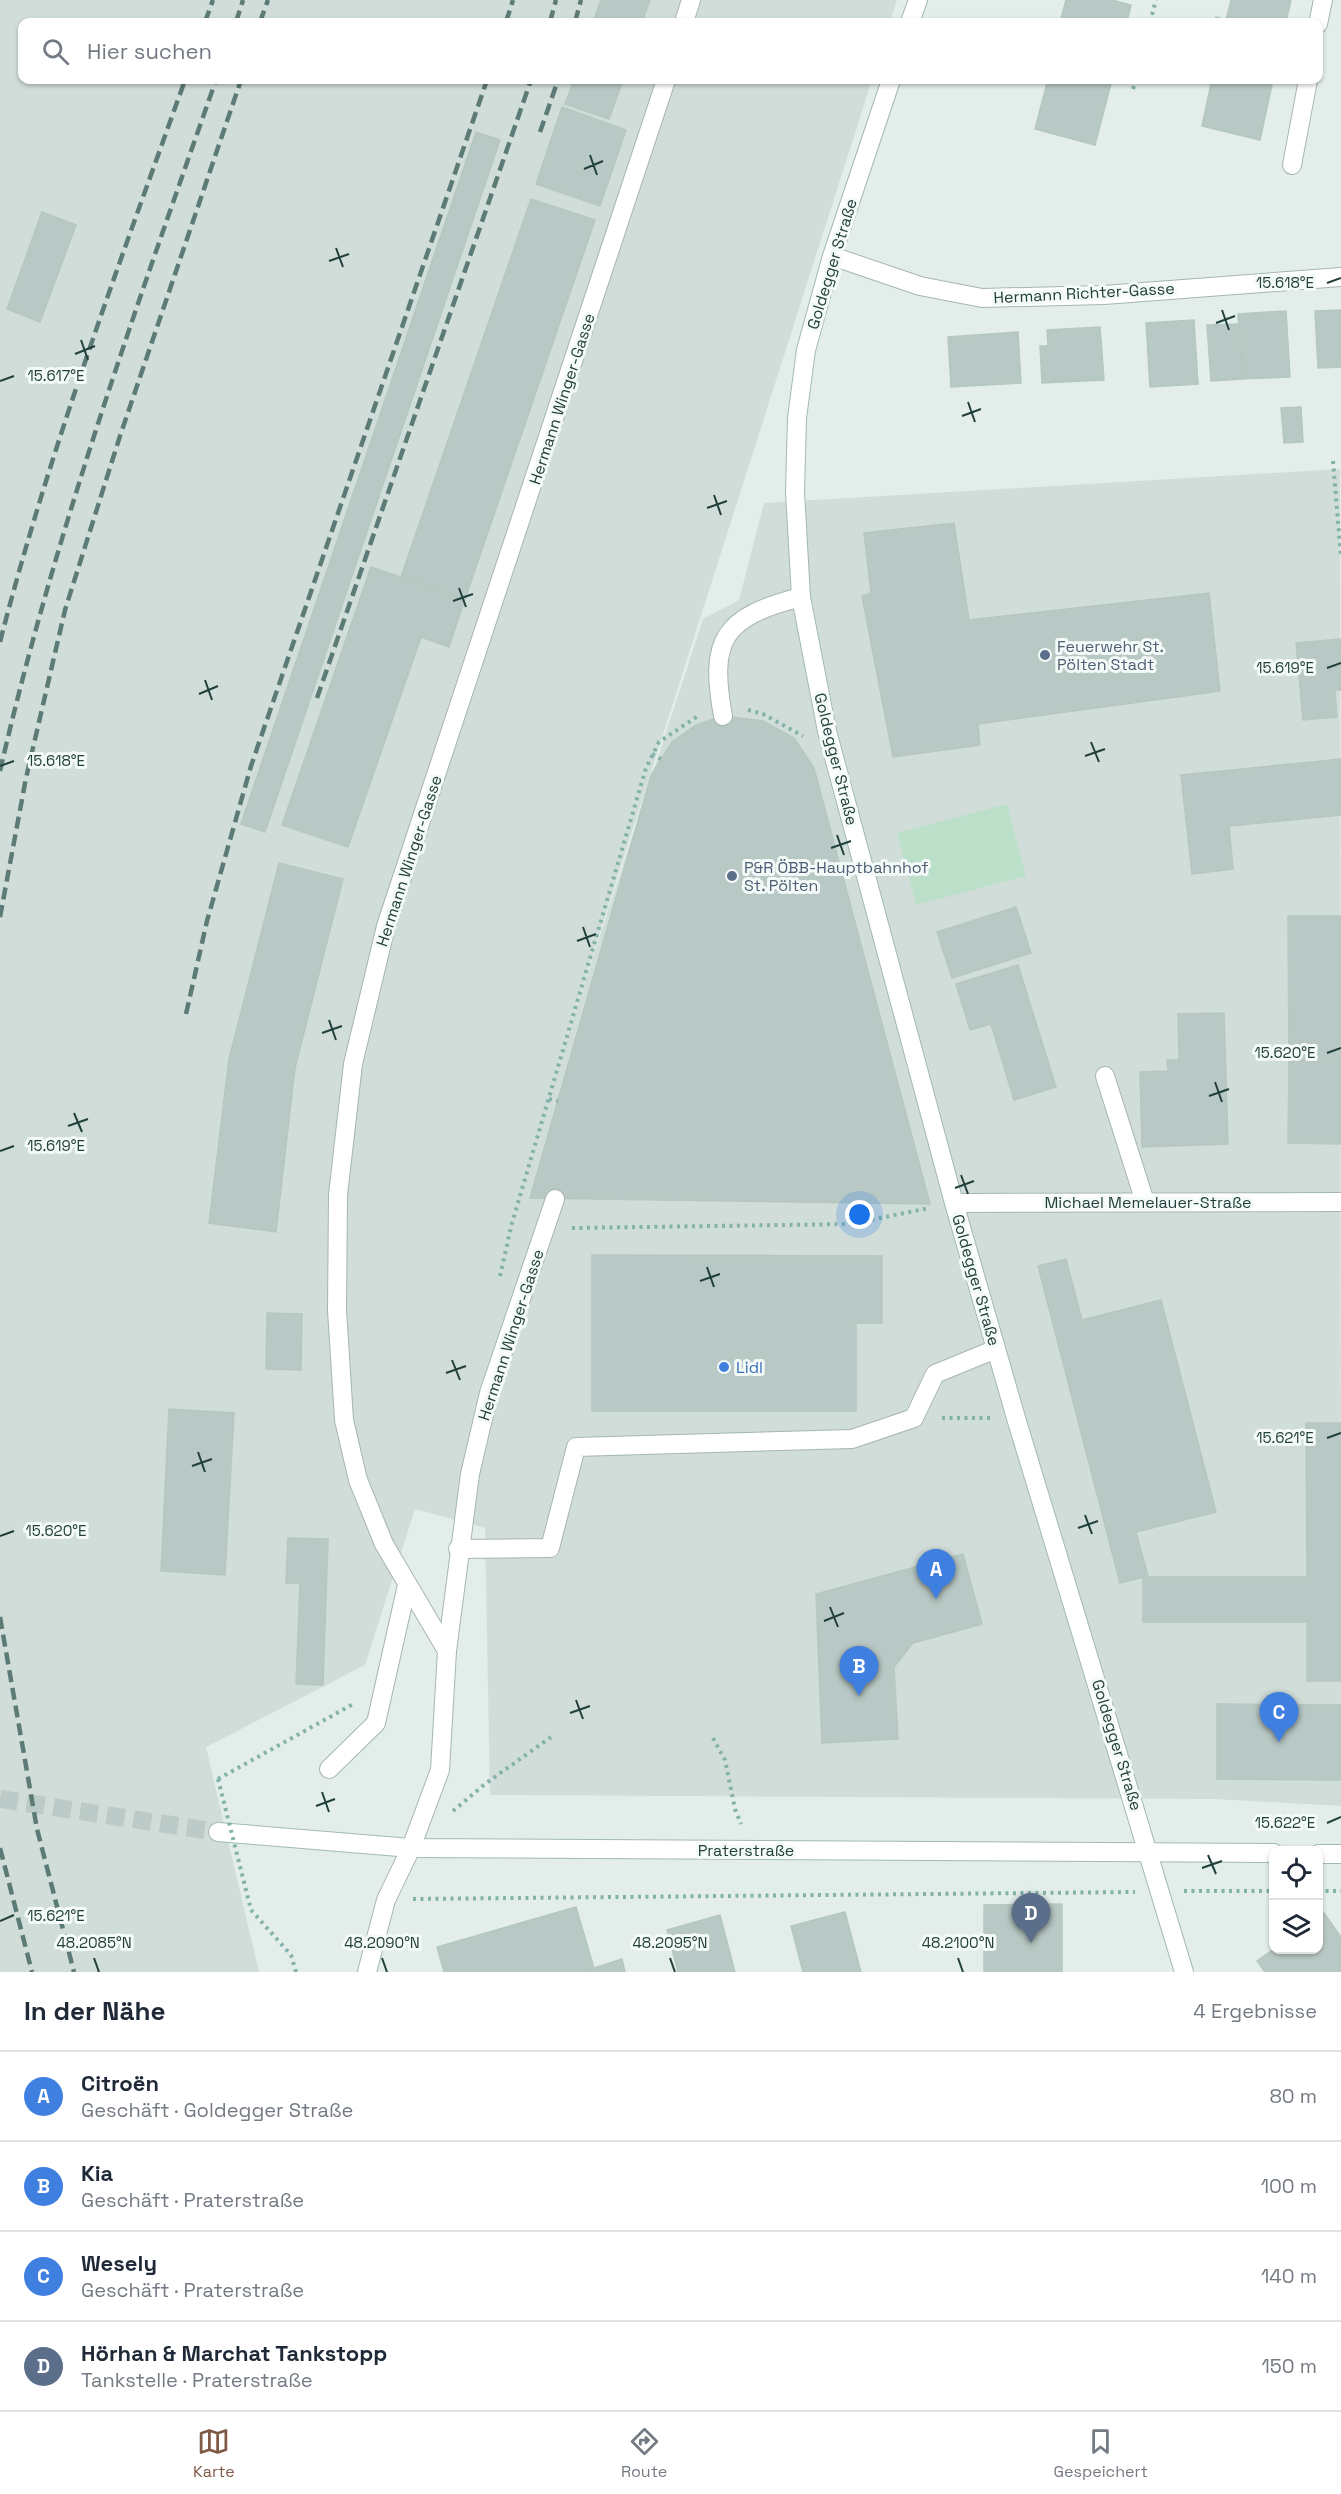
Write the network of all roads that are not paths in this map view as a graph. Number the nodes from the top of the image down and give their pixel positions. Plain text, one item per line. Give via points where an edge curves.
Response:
1 (691, 0) edge
2 (918, 0) edge
3 (1323, 0) edge
4 (685, 18) edge
5 (911, 18) edge
6 (1319, 18) edge
7 (665, 84) edge
8 (890, 84) edge
9 (1307, 84) edge
10 (1292, 165) dead end
11 (832, 256) junction
12 (1341, 277) edge
13 (801, 597) junction
14 (722, 712) road end
15 (1105, 1076) dead end
16 (555, 1199) dead end
17 (1145, 1202) junction
18 (1341, 1202) edge
19 (954, 1203) junction
20 (996, 1349) junction
21 (458, 1549) junction
22 (407, 1585) junction
23 (447, 1650) junction
24 (329, 1769) dead end
25 (218, 1832) tunnel mouth
26 (411, 1848) junction
27 (1149, 1852) junction
28 (1269, 1853) edge
29 (1323, 1854) edge
30 (1341, 1854) edge
31 (367, 1972) edge
32 (1184, 1972) edge

1 - 4 main road
2 - 5 main road
3 - 6 main road
7 - 22 main road, Hermann Winger-Gasse via 386,926 353,1064 338,1195 337,1310 344,1420 358,1480 384,1544
8 - 11 main road, Goldegger Straße
9 - 10 main road
11 - 12 main road, Hermann Richter-Gasse via 920,286 981,298 1104,295
11 - 13 main road, Goldegger Straße via 806,350 797,418 795,492
13 - 14 main road via 769,607 733,627 726,636 718,652
13 - 19 main road, Goldegger Straße via 827,731
15 - 17 main road
16 - 21 main road, Hermann Winger-Gasse via 489,1393
17 - 18 main road, Michael Memelauer-Straße
17 - 19 main road, Michael Memelauer-Straße
19 - 20 main road, Goldegger Straße
20 - 21 main road via 936,1374 914,1418 852,1439 576,1447 550,1548
20 - 27 main road, Goldegger Straße
21 - 23 main road, Hermann Winger-Gasse
22 - 23 main road, Hermann Winger-Gasse
22 - 24 main road via 376,1723
23 - 26 main road, Hermann Winger-Gasse via 440,1770
25 - 26 main road, Praterstraße
26 - 27 main road, Praterstraße
26 - 31 main road, Hermann Winger-Gasse via 386,1900
27 - 28 main road, Praterstraße
27 - 32 main road, Goldegger Straße
29 - 30 main road

